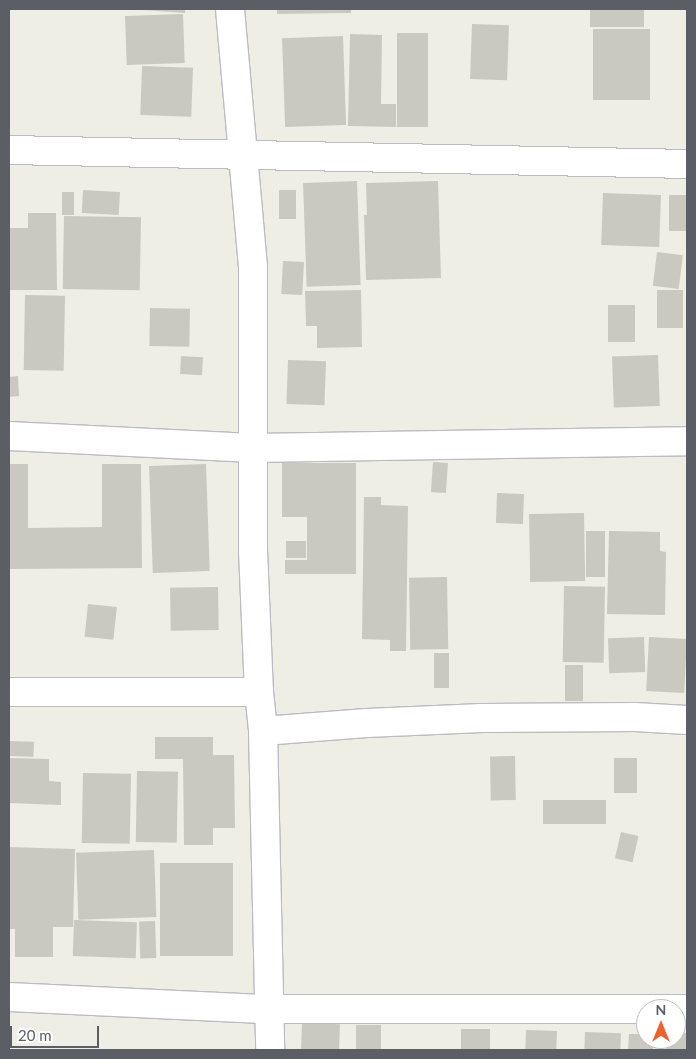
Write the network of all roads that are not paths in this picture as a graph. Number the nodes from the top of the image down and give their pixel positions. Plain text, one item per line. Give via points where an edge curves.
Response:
1 (230, 9) edge
2 (9, 150) edge
3 (244, 156) junction
4 (687, 164) edge
5 (9, 436) edge
6 (687, 442) edge
7 (253, 448) junction
8 (9, 692) edge
9 (259, 692) junction
10 (687, 720) edge
11 (263, 731) junction
12 (9, 997) edge
13 (268, 1009) junction
14 (687, 1009) edge
15 (270, 1050) edge

1 - 3 street
2 - 3 street
3 - 4 street
3 - 7 street via 253,267
5 - 7 street
6 - 7 street
7 - 9 street via 253,550
8 - 9 street
9 - 11 street
10 - 11 street via 635,716 482,718
11 - 13 street
12 - 13 street
13 - 14 street
13 - 15 street

